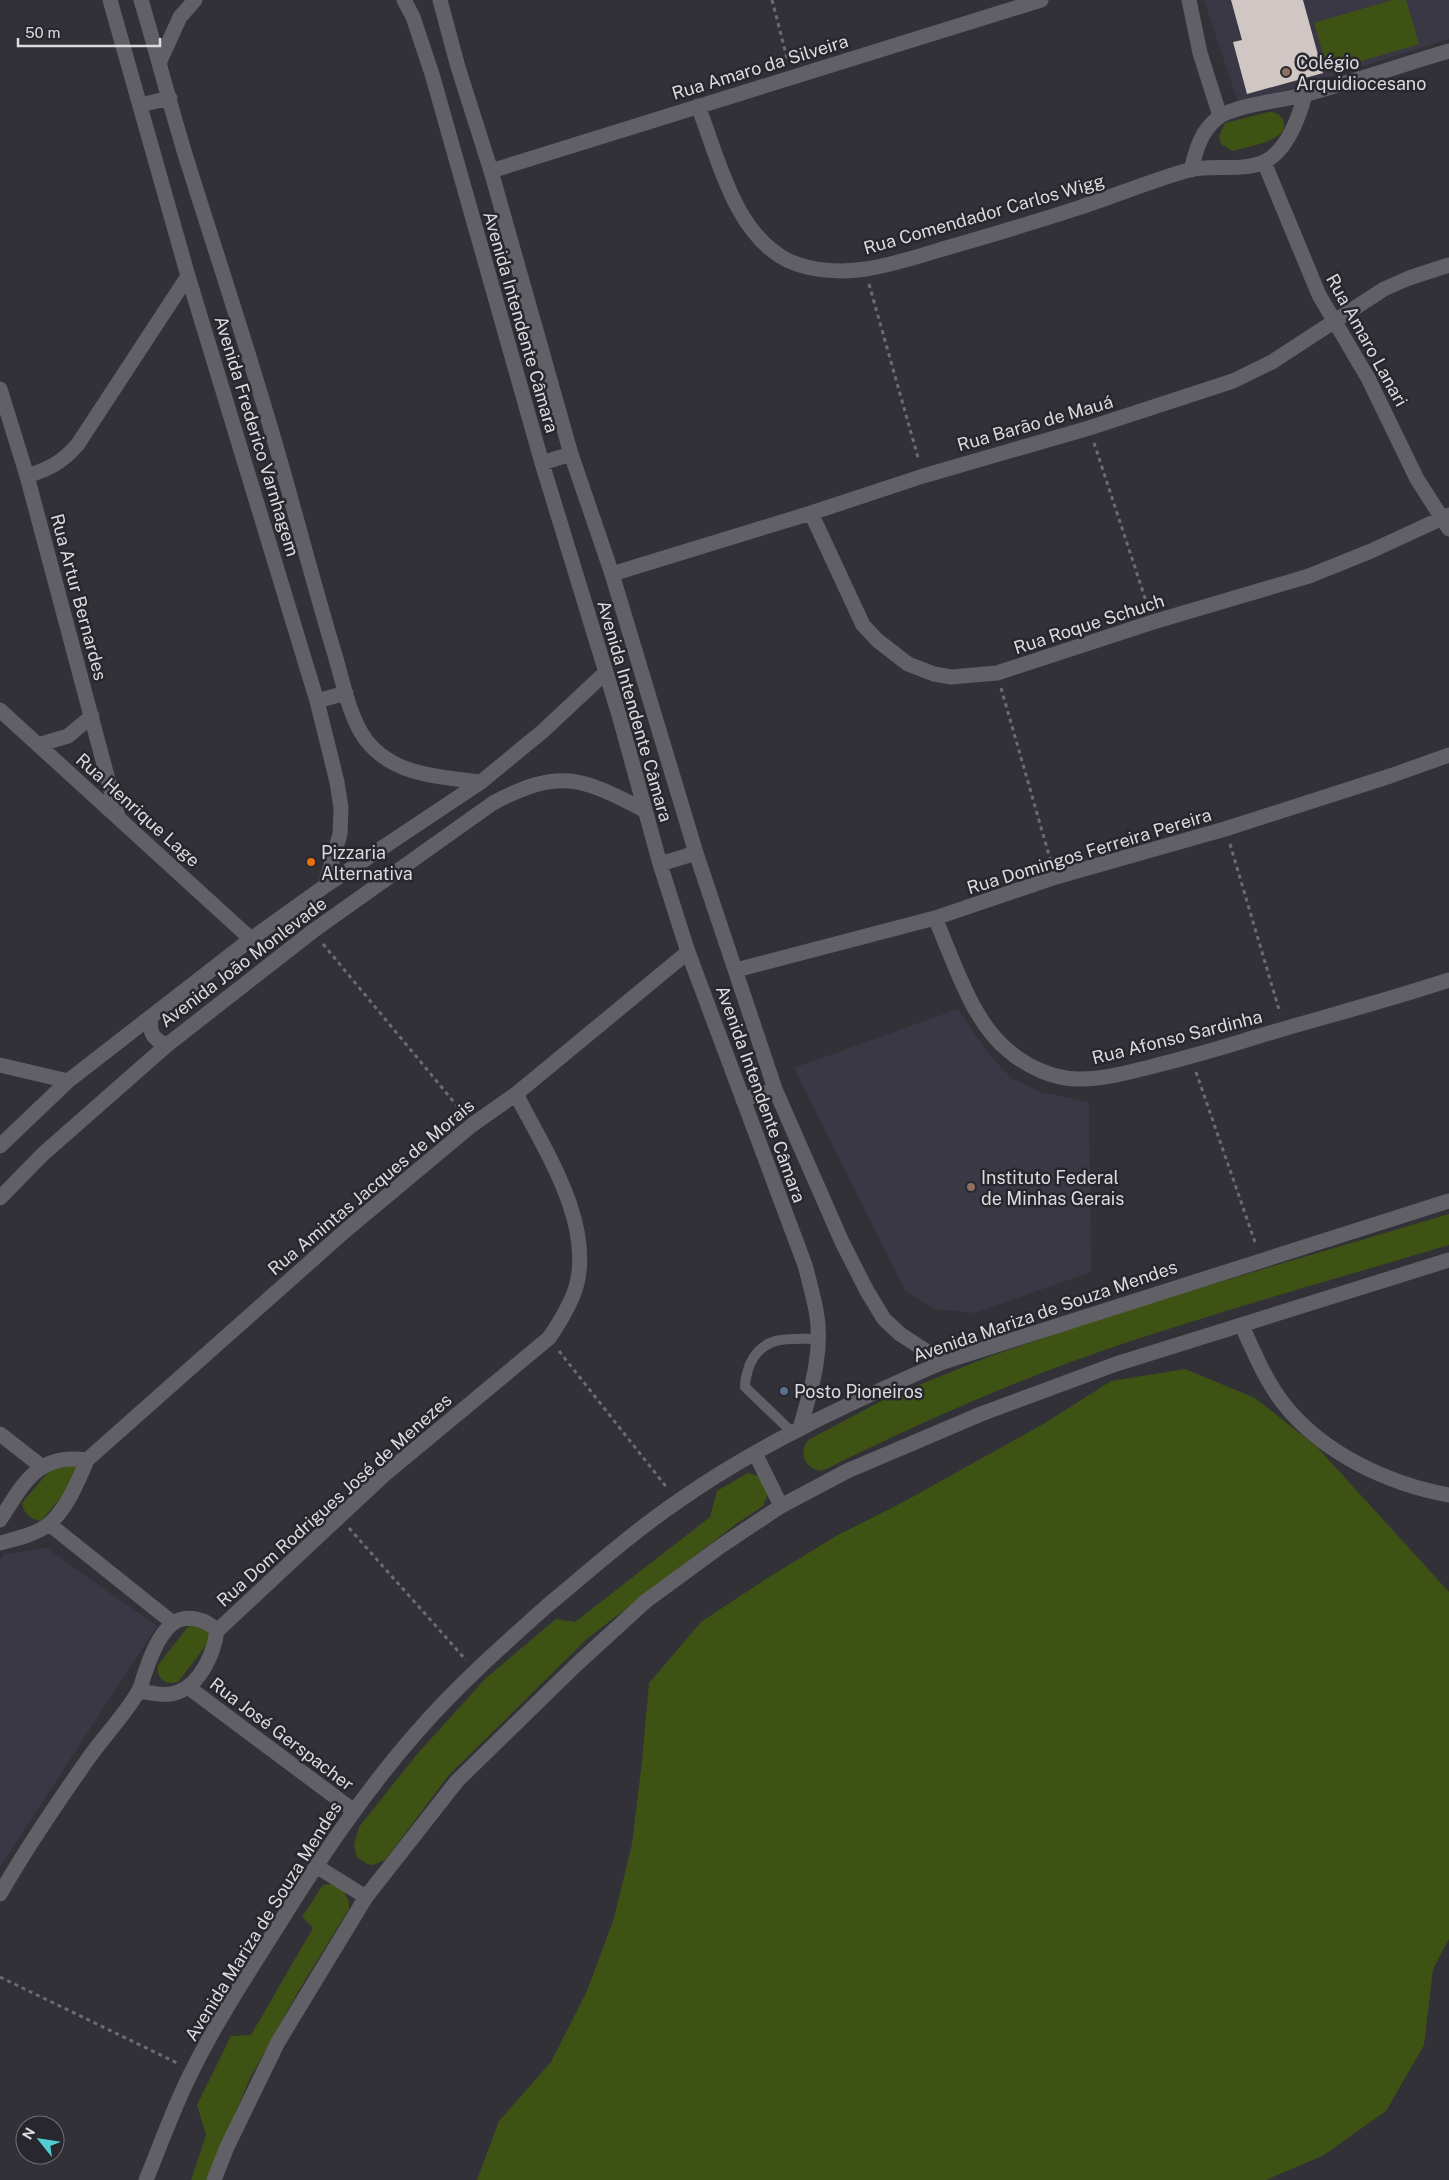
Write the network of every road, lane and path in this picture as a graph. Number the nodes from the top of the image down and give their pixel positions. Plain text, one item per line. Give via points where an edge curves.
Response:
1 (110, 0) edge
2 (142, 0) edge
3 (195, 0) edge
4 (404, 0) edge
5 (440, 0) edge
6 (772, 0) edge
7 (1041, 0) edge
8 (1189, 0) edge
9 (1449, 51) edge
10 (160, 61) junction
11 (458, 67) junction
12 (432, 74) junction
13 (792, 77) junction
14 (1305, 95) junction
15 (170, 98) junction
16 (140, 105) junction
17 (698, 106) junction
18 (1220, 116) junction
19 (1264, 162) junction
20 (1191, 170) junction
21 (491, 171) junction
22 (1449, 265) edge
23 (865, 270) junction
24 (188, 276) junction
25 (1334, 323) junction
26 (0, 389) edge
27 (1089, 428) junction
28 (572, 454) junction
29 (542, 463) junction
30 (27, 476) junction
31 (923, 476) junction
32 (811, 513) junction
33 (1446, 521) edge
34 (612, 574) junction
35 (1153, 622) junction
36 (606, 672) junction
37 (997, 673) junction
38 (346, 693) junction
39 (317, 701) junction
40 (0, 710) edge
41 (92, 716) junction
42 (38, 745) junction
43 (1449, 755) edge
44 (481, 782) junction
45 (493, 803) junction
46 (644, 810) junction
47 (118, 817) junction
48 (1225, 829) junction
49 (696, 853) junction
50 (660, 864) junction
51 (1056, 877) junction
52 (325, 886) junction
53 (935, 918) junction
54 (313, 931) junction
55 (251, 939) junction
56 (688, 952) junction
57 (736, 970) junction
58 (1449, 980) edge
59 (150, 1017) junction
60 (1285, 1028) junction
61 (167, 1045) junction
62 (1191, 1057) junction
63 (0, 1065) edge
64 (68, 1081) junction
65 (775, 1089) junction
66 (516, 1094) junction
67 (744, 1100) junction
68 (472, 1125) junction
69 (0, 1146) edge
70 (0, 1198) edge
71 (1449, 1201) edge
72 (1261, 1260) junction
73 (1449, 1260) edge
74 (1242, 1326) junction
75 (549, 1338) junction
76 (818, 1338) junction
77 (943, 1362) junction
78 (796, 1430) junction
79 (0, 1434) edge
80 (755, 1453) junction
81 (86, 1460) junction
82 (41, 1466) junction
83 (1449, 1495) edge
84 (677, 1502) junction
85 (781, 1506) junction
86 (339, 1517) junction
87 (0, 1520) edge
88 (49, 1524) junction
89 (0, 1543) edge
90 (173, 1623) junction
91 (217, 1631) junction
92 (475, 1670) junction
93 (188, 1687) junction
94 (139, 1691) junction
95 (354, 1811) junction
96 (316, 1866) junction
97 (0, 1894) edge
98 (366, 1897) junction
99 (0, 1977) edge
100 (192, 2071) junction
101 (146, 2180) edge
102 (214, 2180) edge

1 - 16 street, Avenida Frederico Varnhagem
2 - 10 street, Avenida Frederico Varnhagem
3 - 10 street via 180,17
4 - 12 street, Avenida Intendente Câmara
5 - 11 street, Avenida Intendente Câmara
6 - 13 path
7 - 13 street, Rua Amaro da Silveira
8 - 18 street via 1200,53
9 - 14 street
10 - 15 street, Avenida Frederico Varnhagem
11 - 12 street
11 - 21 street, Avenida Intendente Câmara
12 - 29 street, Avenida Intendente Câmara
13 - 17 street, Rua Amaro da Silveira
14 - 18 street
14 - 19 street via 1299,116 1285,142
15 - 16 street
15 - 38 street, Avenida Frederico Varnhagem via 260,389
16 - 24 street, Avenida Frederico Varnhagem
17 - 21 street, Rua Amaro da Silveira
17 - 23 street, Rua Comendador Carlos Wigg via 732,196 745,220 764,243 787,260 800,265 838,271
18 - 20 street via 1197,146
19 - 20 street, Rua Comendador Carlos Wigg
19 - 25 street, Rua Amaro Lanari via 1306,265
20 - 23 street, Rua Comendador Carlos Wigg via 1039,221
21 - 28 street, Avenida Intendente Câmara
22 - 25 street, Rua Barão de Mauá via 1384,289
23 - 31 path
24 - 30 street via 78,444 57,465
24 - 39 street, Avenida Frederico Varnhagem
25 - 27 street, Rua Barão de Mauá via 1272,362 1233,381
25 - 33 street, Rua Amaro Lanari via 1368,378 1406,458
26 - 30 street, Rua Artur Bernardes
27 - 31 street, Rua Barão de Mauá
27 - 35 path
28 - 29 street
28 - 34 street, Avenida Intendente Câmara
29 - 36 street, Avenida Intendente Câmara
30 - 41 street, Rua Artur Bernardes
31 - 32 street, Rua Barão de Mauá
32 - 34 street, Rua Barão de Mauá
32 - 37 street, Rua Roque Schuch via 856,611 877,640 908,664 934,674 951,677
33 - 35 street, Rua Roque Schuch via 1341,564
34 - 49 street, Avenida Intendente Câmara
35 - 37 street, Rua Roque Schuch
36 - 44 street, Avenida João Monlevade via 543,731
36 - 46 street, Avenida Intendente Câmara
37 - 51 path
38 - 39 street
38 - 44 street, Avenida Frederico Varnhagem via 365,738 387,759 428,776
39 - 52 street, Avenida Frederico Varnhagem via 338,782 341,808 340,834
40 - 42 street, Rua Henrique Lage
41 - 42 street via 68,736
41 - 47 street, Rua Artur Bernardes
42 - 47 street, Rua Henrique Lage
43 - 48 street, Rua Domingos Ferreira Pereira
44 - 45 street
44 - 52 street, Avenida João Monlevade
45 - 46 street, Avenida João Monlevade via 517,790 558,780 585,783
45 - 54 street, Avenida João Monlevade
46 - 50 street, Avenida Intendente Câmara
47 - 55 street, Rua Henrique Lage
48 - 51 street, Rua Domingos Ferreira Pereira
48 - 60 path
49 - 50 street
49 - 57 street, Avenida Intendente Câmara
50 - 56 street, Avenida Intendente Câmara
51 - 53 street, Rua Domingos Ferreira Pereira
52 - 55 street, Avenida João Monlevade
53 - 57 street, Rua Domingos Ferreira Pereira
53 - 62 street, Rua Afonso Sardinha via 982,1020 998,1042 1045,1073 1096,1079
54 - 61 street, Avenida João Monlevade
54 - 68 path
55 - 59 street, Avenida João Monlevade
56 - 66 street, Rua Amintas Jacques de Morais
56 - 67 street, Avenida Intendente Câmara
57 - 65 street, Avenida Intendente Câmara
58 - 60 street, Rua Afonso Sardinha
59 - 61 street via 149,1028 153,1036
59 - 64 street, Avenida João Monlevade
60 - 62 street, Rua Afonso Sardinha
61 - 70 street, Avenida João Monlevade via 43,1154
62 - 72 path
63 - 64 street
64 - 69 street, Avenida João Monlevade
65 - 67 street
65 - 77 street, Avenida Intendente Câmara via 866,1291 884,1319 900,1334
66 - 68 street, Rua Amintas Jacques de Morais
66 - 75 street, Rua Dom Rodrigues José de Menezes via 564,1189 580,1246 576,1286 567,1309
67 - 76 street, Avenida Intendente Câmara via 805,1265 817,1312
68 - 81 street, Rua Amintas Jacques de Morais
71 - 72 street, Avenida Mariza de Souza Mendes
72 - 77 street, Avenida Mariza de Souza Mendes
73 - 74 street
74 - 83 street via 1270,1385 1301,1422 1347,1457 1377,1474
74 - 85 street via 1116,1364 981,1414 847,1471
75 - 84 path
75 - 86 street, Rua Dom Rodrigues José de Menezes
76 - 78 street, Avenida Intendente Câmara via 812,1386
76 - 78 lane via 766,1344 754,1356 745,1376 744,1386
77 - 78 street, Avenida Mariza de Souza Mendes
78 - 80 street, Avenida Mariza de Souza Mendes
79 - 82 street
80 - 84 street, Avenida Mariza de Souza Mendes
80 - 85 street
81 - 82 street via 61,1459
81 - 88 street, Rua Amintas Jacques de Morais via 73,1490
82 - 87 street via 15,1496
84 - 92 street, Avenida Mariza de Souza Mendes via 588,1571
85 - 98 street via 646,1602 576,1665 457,1781
86 - 91 street, Rua Dom Rodrigues José de Menezes
86 - 92 path
88 - 89 street, Rua Amintas Jacques de Morais via 33,1534
88 - 90 street
90 - 91 street, Rua Dom Rodrigues José de Menezes via 197,1619 208,1622
90 - 94 street via 156,1647
91 - 93 street, Rua Dom Rodrigues José de Menezes via 208,1658
92 - 95 street, Avenida Mariza de Souza Mendes via 416,1733
93 - 94 street via 170,1694
93 - 95 street, Rua José Gerspacher
94 - 97 street via 88,1758
95 - 96 street, Avenida Mariza de Souza Mendes
96 - 98 street
96 - 100 street, Avenida Mariza de Souza Mendes via 242,1983
98 - 102 street via 278,2042 227,2146
99 - 100 path
100 - 101 street, Avenida Mariza de Souza Mendes

